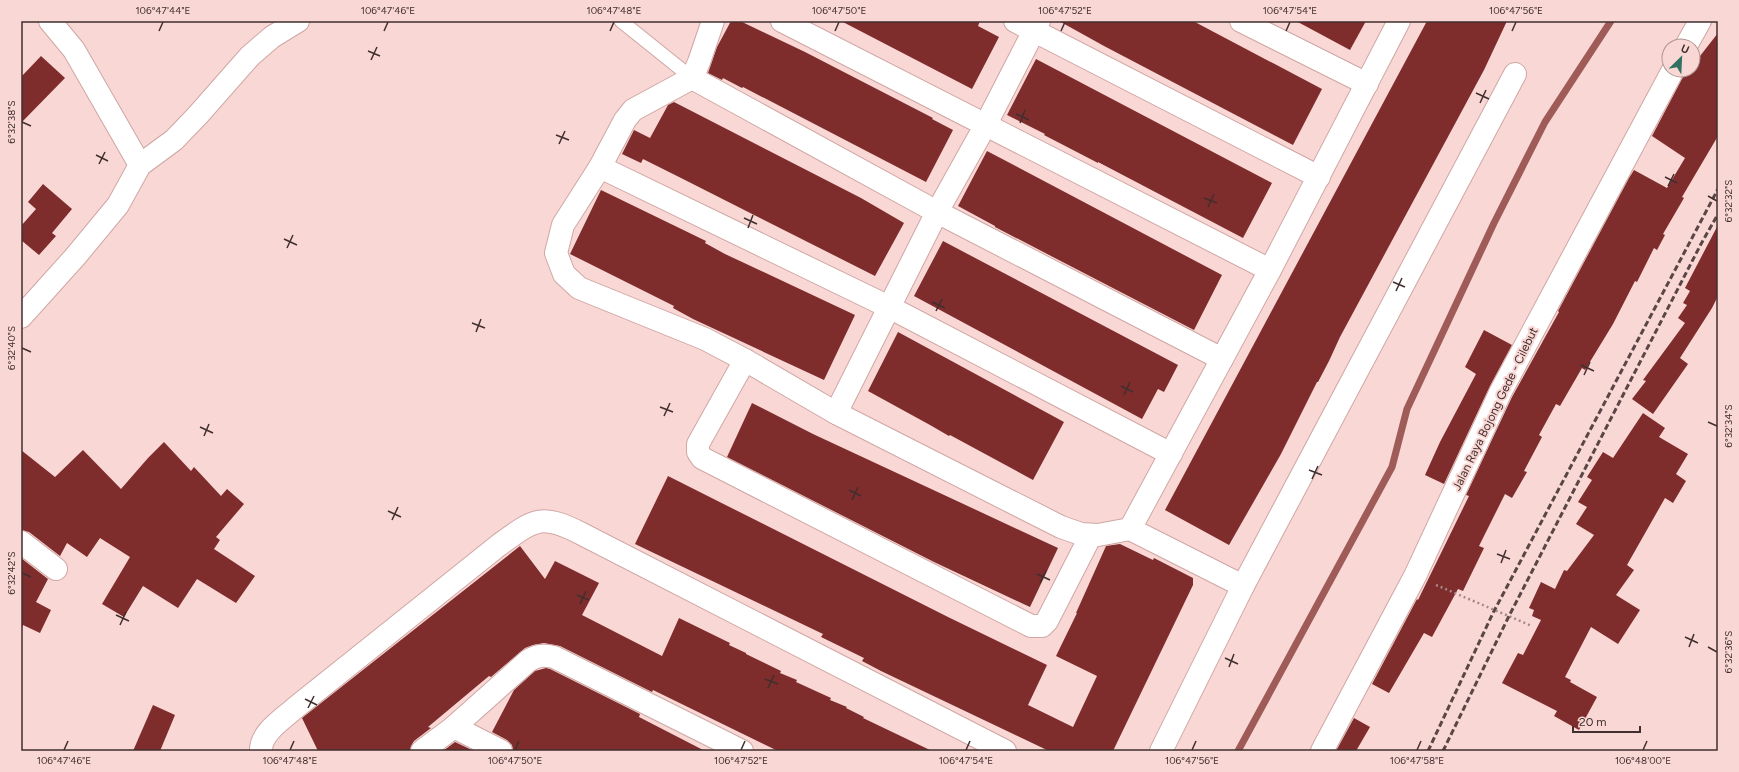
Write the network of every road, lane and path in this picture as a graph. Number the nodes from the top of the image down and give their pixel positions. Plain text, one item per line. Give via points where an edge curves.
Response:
1 (50, 21) edge
2 (298, 21) edge
3 (621, 21) edge
4 (712, 21) edge
5 (782, 21) edge
6 (1241, 21) edge
7 (1399, 21) edge
8 (1700, 21) edge
9 (1029, 24) edge
10 (1272, 28) edge
11 (1690, 38) edge
12 (1515, 74) dead end
13 (692, 78) junction
14 (1669, 78) edge
15 (1367, 84) junction
16 (986, 126) junction
17 (140, 165) junction
18 (600, 167) junction
19 (1319, 176) junction
20 (937, 212) junction
21 (1270, 270) junction
22 (889, 306) junction
23 (21, 317) edge
24 (1222, 359) junction
25 (745, 360) junction
26 (836, 413) junction
27 (1170, 454) junction
28 (1130, 530) junction
29 (1091, 535) junction
30 (21, 542) edge
31 (56, 569) dead end
32 (1415, 576) junction
33 (1243, 586) junction
34 (1532, 626) dead end
35 (454, 727) junction
36 (261, 751) edge
37 (422, 751) edge
38 (501, 751) edge
39 (742, 751) edge
40 (1005, 751) edge
41 (1161, 751) edge
42 (1322, 751) edge

1 - 17 street via 80,61
2 - 17 street via 272,37 250,56 174,140
3 - 13 lane
4 - 13 street
5 - 16 street
6 - 10 street
7 - 15 street
8 - 11 street
9 - 16 street
9 - 19 street
10 - 15 street
12 - 33 street
13 - 18 street via 633,110 616,134
13 - 20 street
14 - 32 street, Jalan Raya Bojong Gede - Cilebut via 1501,391
15 - 19 street
16 - 20 street
16 - 21 street
17 - 23 street via 118,205
18 - 22 street
18 - 25 street via 563,225 556,253 564,274 579,288 705,339
19 - 21 street
20 - 22 street
20 - 24 street
21 - 24 street
22 - 26 street
22 - 27 street
24 - 27 street
25 - 26 street
25 - 29 street via 698,444 698,452 702,458 1031,626 1042,626 1047,621
26 - 29 street via 1061,527
27 - 28 street
28 - 29 street
28 - 33 street
30 - 31 street
32 - 34 path
32 - 42 street, Jalan Raya Bojong Gede - Cilebut
33 - 41 street
35 - 37 street
35 - 38 street
35 - 39 street via 528,661 535,656 544,655 554,657
36 - 40 street via 268,732 295,708 499,545 524,528 543,520 565,525

